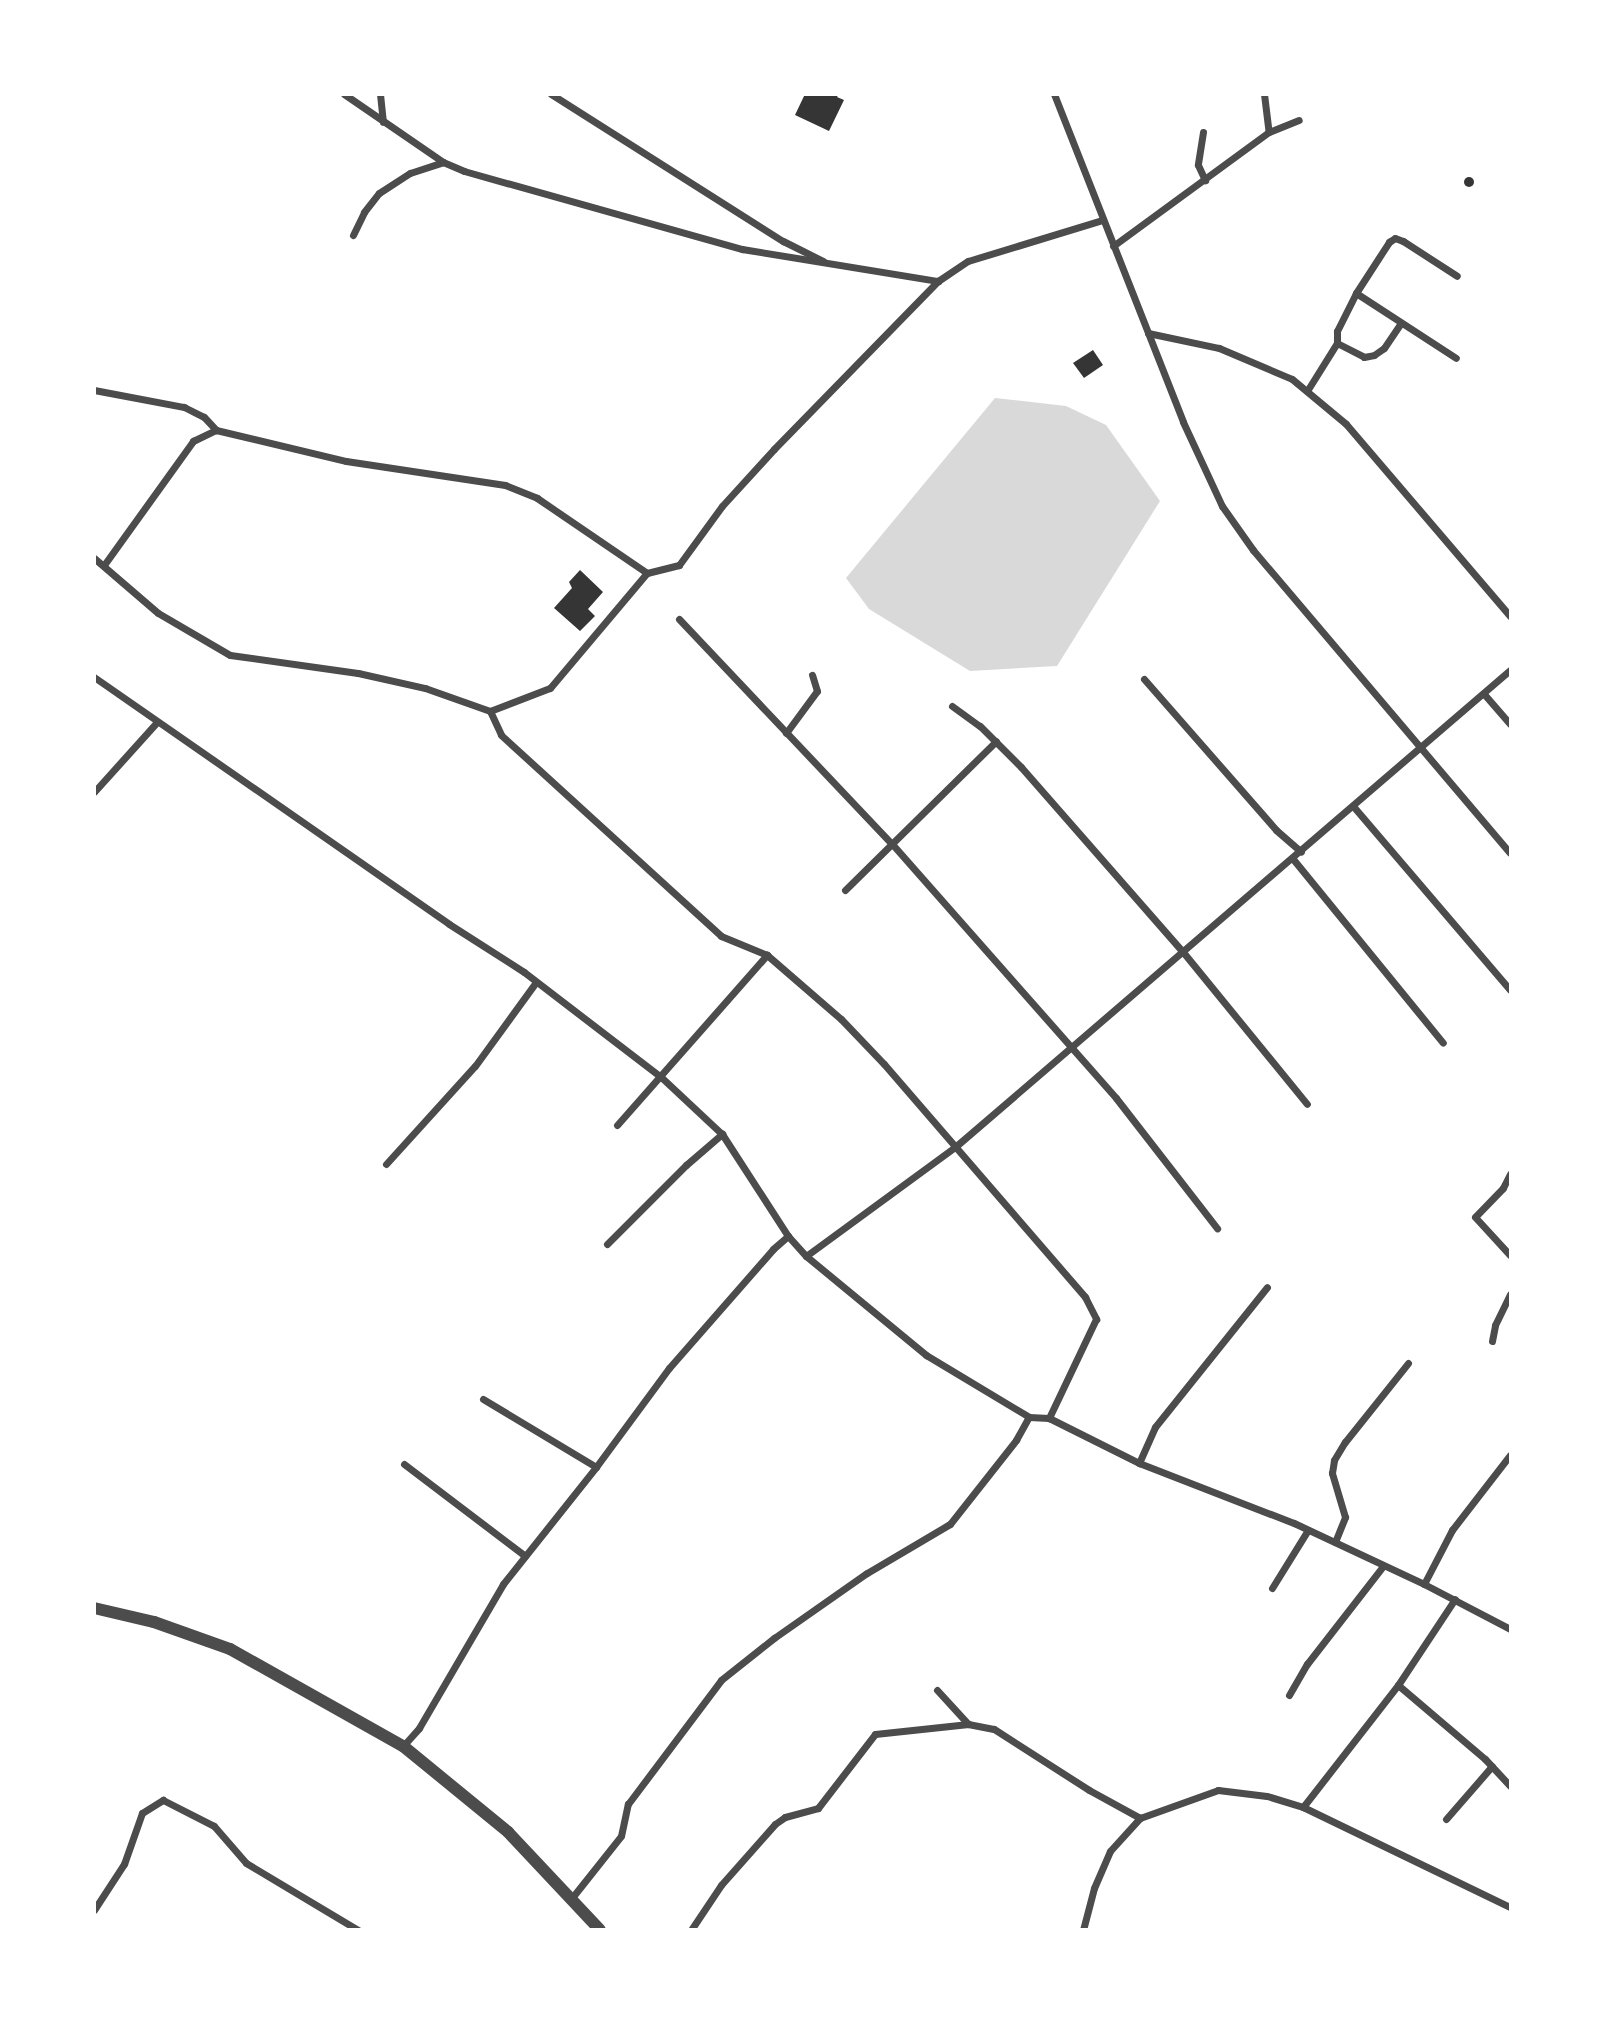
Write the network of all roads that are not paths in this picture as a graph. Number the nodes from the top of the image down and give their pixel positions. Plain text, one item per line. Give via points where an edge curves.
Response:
1 (344, 94) edge
2 (551, 94) edge
3 (1054, 94) edge
4 (1264, 94) edge
5 (379, 97) edge
6 (1299, 120) dead end
7 (383, 122) junction
8 (1203, 132) dead end
9 (1269, 132) junction
10 (443, 162) junction
11 (1205, 180) junction
12 (1102, 220) junction
13 (353, 235) dead end
14 (1113, 246) junction
15 (830, 265) junction
16 (1457, 276) dead end
17 (938, 281) junction
18 (1356, 293) junction
19 (1400, 324) junction
20 (1148, 333) junction
21 (1336, 343) junction
22 (1456, 358) dead end
23 (94, 390) edge
24 (1307, 391) junction
25 (216, 430) junction
26 (94, 558) edge
27 (104, 565) junction
28 (647, 573) junction
29 (1510, 616) edge
30 (679, 619) dead end
31 (1510, 670) edge
32 (812, 675) dead end
33 (94, 677) edge
34 (1144, 679) dead end
35 (1484, 694) junction
36 (952, 706) dead end
37 (490, 710) junction
38 (157, 722) junction
39 (1510, 724) edge
40 (786, 733) junction
41 (996, 741) junction
42 (1423, 748) junction
43 (94, 792) edge
44 (1353, 806) junction
45 (893, 845) junction
46 (1301, 852) junction
47 (1510, 853) edge
48 (1293, 859) junction
49 (845, 890) dead end
50 (1183, 952) junction
51 (767, 955) junction
52 (536, 982) junction
53 (1510, 990) edge
54 (1443, 1043) dead end
55 (1072, 1047) junction
56 (661, 1077) junction
57 (1307, 1104) dead end
58 (617, 1125) dead end
59 (722, 1134) junction
60 (955, 1147) junction
61 (386, 1164) dead end
62 (1510, 1174) edge
63 (1217, 1228) dead end
64 (788, 1236) junction
65 (607, 1244) dead end
66 (1510, 1255) edge
67 (806, 1256) junction
68 (1267, 1287) dead end
69 (1510, 1294) edge
70 (1492, 1341) dead end
71 (1408, 1363) dead end
72 (483, 1399) dead end
73 (1029, 1416) junction
74 (1049, 1418) junction
75 (1510, 1455) edge
76 (1139, 1463) junction
77 (404, 1464) dead end
78 (596, 1467) junction
79 (1308, 1530) junction
80 (1335, 1542) junction
81 (525, 1556) junction
82 (1383, 1566) junction
83 (1424, 1584) junction
84 (1272, 1588) dead end
85 (1455, 1599) junction
86 (94, 1608) edge
87 (1510, 1629) edge
88 (1398, 1685) junction
89 (937, 1690) dead end
90 (1289, 1695) dead end
91 (968, 1724) junction
92 (403, 1746) junction
93 (1492, 1766) junction
94 (1510, 1786) edge
95 (1303, 1807) junction
96 (1140, 1818) junction
97 (1446, 1819) dead end
98 (571, 1899) junction
99 (1510, 1907) edge
100 (94, 1910) edge
101 (600, 1929) edge
102 (358, 1930) edge
103 (691, 1930) edge
104 (1083, 1930) edge

1 - 7 street
2 - 15 street via 783,241
3 - 12 street
4 - 9 street
5 - 7 street
6 - 9 street
7 - 10 street
8 - 11 street via 1198,164
9 - 11 street
10 - 13 street via 410,173 379,193
10 - 15 street via 654,226
11 - 14 street
12 - 14 street
12 - 17 street via 968,261
14 - 20 street
15 - 17 street
16 - 18 street via 1395,238
17 - 28 street via 722,506 679,565
18 - 19 street
18 - 21 street via 1337,331
19 - 21 street via 1374,355 1364,357
19 - 22 street
20 - 24 street via 1219,348 1292,379
20 - 42 street via 1222,506 1253,550
21 - 24 street
23 - 25 street via 184,407 204,417
24 - 29 street via 1346,424
25 - 27 street via 193,441
25 - 28 street via 346,461 505,485 537,498
26 - 27 street
27 - 37 street via 158,613 230,655 358,673 425,688
28 - 37 street via 560,679 542,691
30 - 40 street
31 - 35 street
32 - 40 street via 817,691
33 - 38 street
34 - 46 street via 1276,830
35 - 39 street
35 - 42 street
36 - 41 street
37 - 51 street via 501,735 721,936
38 - 43 street
38 - 52 street
40 - 45 street
41 - 45 street
41 - 50 street
42 - 44 street
42 - 47 street
44 - 46 street
44 - 53 street
45 - 49 street
45 - 55 street
46 - 48 street
48 - 50 street
48 - 54 street
50 - 55 street
50 - 57 street
51 - 56 street
51 - 60 street via 850,1028
52 - 56 street
52 - 61 street via 475,1066
55 - 60 street
55 - 63 street
56 - 58 street
56 - 59 street
59 - 64 street
59 - 65 street
60 - 67 street
60 - 74 street via 1085,1297 1096,1319
62 - 66 street via 1475,1217
64 - 67 street
64 - 78 street via 669,1368
67 - 73 street via 926,1355
68 - 76 street via 1155,1427
69 - 70 street
71 - 80 street via 1334,1460 1332,1473 1345,1517
72 - 78 street
73 - 74 street
73 - 98 street via 1016,1440 950,1524 867,1573 721,1680 628,1804 621,1836
74 - 76 street
75 - 83 street via 1451,1530
76 - 79 street
77 - 81 street
78 - 81 street
79 - 80 street
79 - 84 street
80 - 82 street
81 - 92 street via 503,1584 419,1728
82 - 83 street
82 - 90 street via 1307,1664
83 - 85 street
85 - 87 street
85 - 88 street
86 - 92 street via 154,1622 230,1649
88 - 93 street
88 - 95 street
89 - 91 street
91 - 96 street via 994,1729
91 - 103 street via 875,1734 818,1808 785,1816 775,1824 721,1885
92 - 98 street via 508,1832
93 - 94 street
93 - 97 street
95 - 96 street via 1267,1796 1219,1790
95 - 99 street
96 - 104 street via 1110,1851
98 - 101 street
100 - 102 street via 124,1864 142,1813 163,1800 214,1826 246,1863

